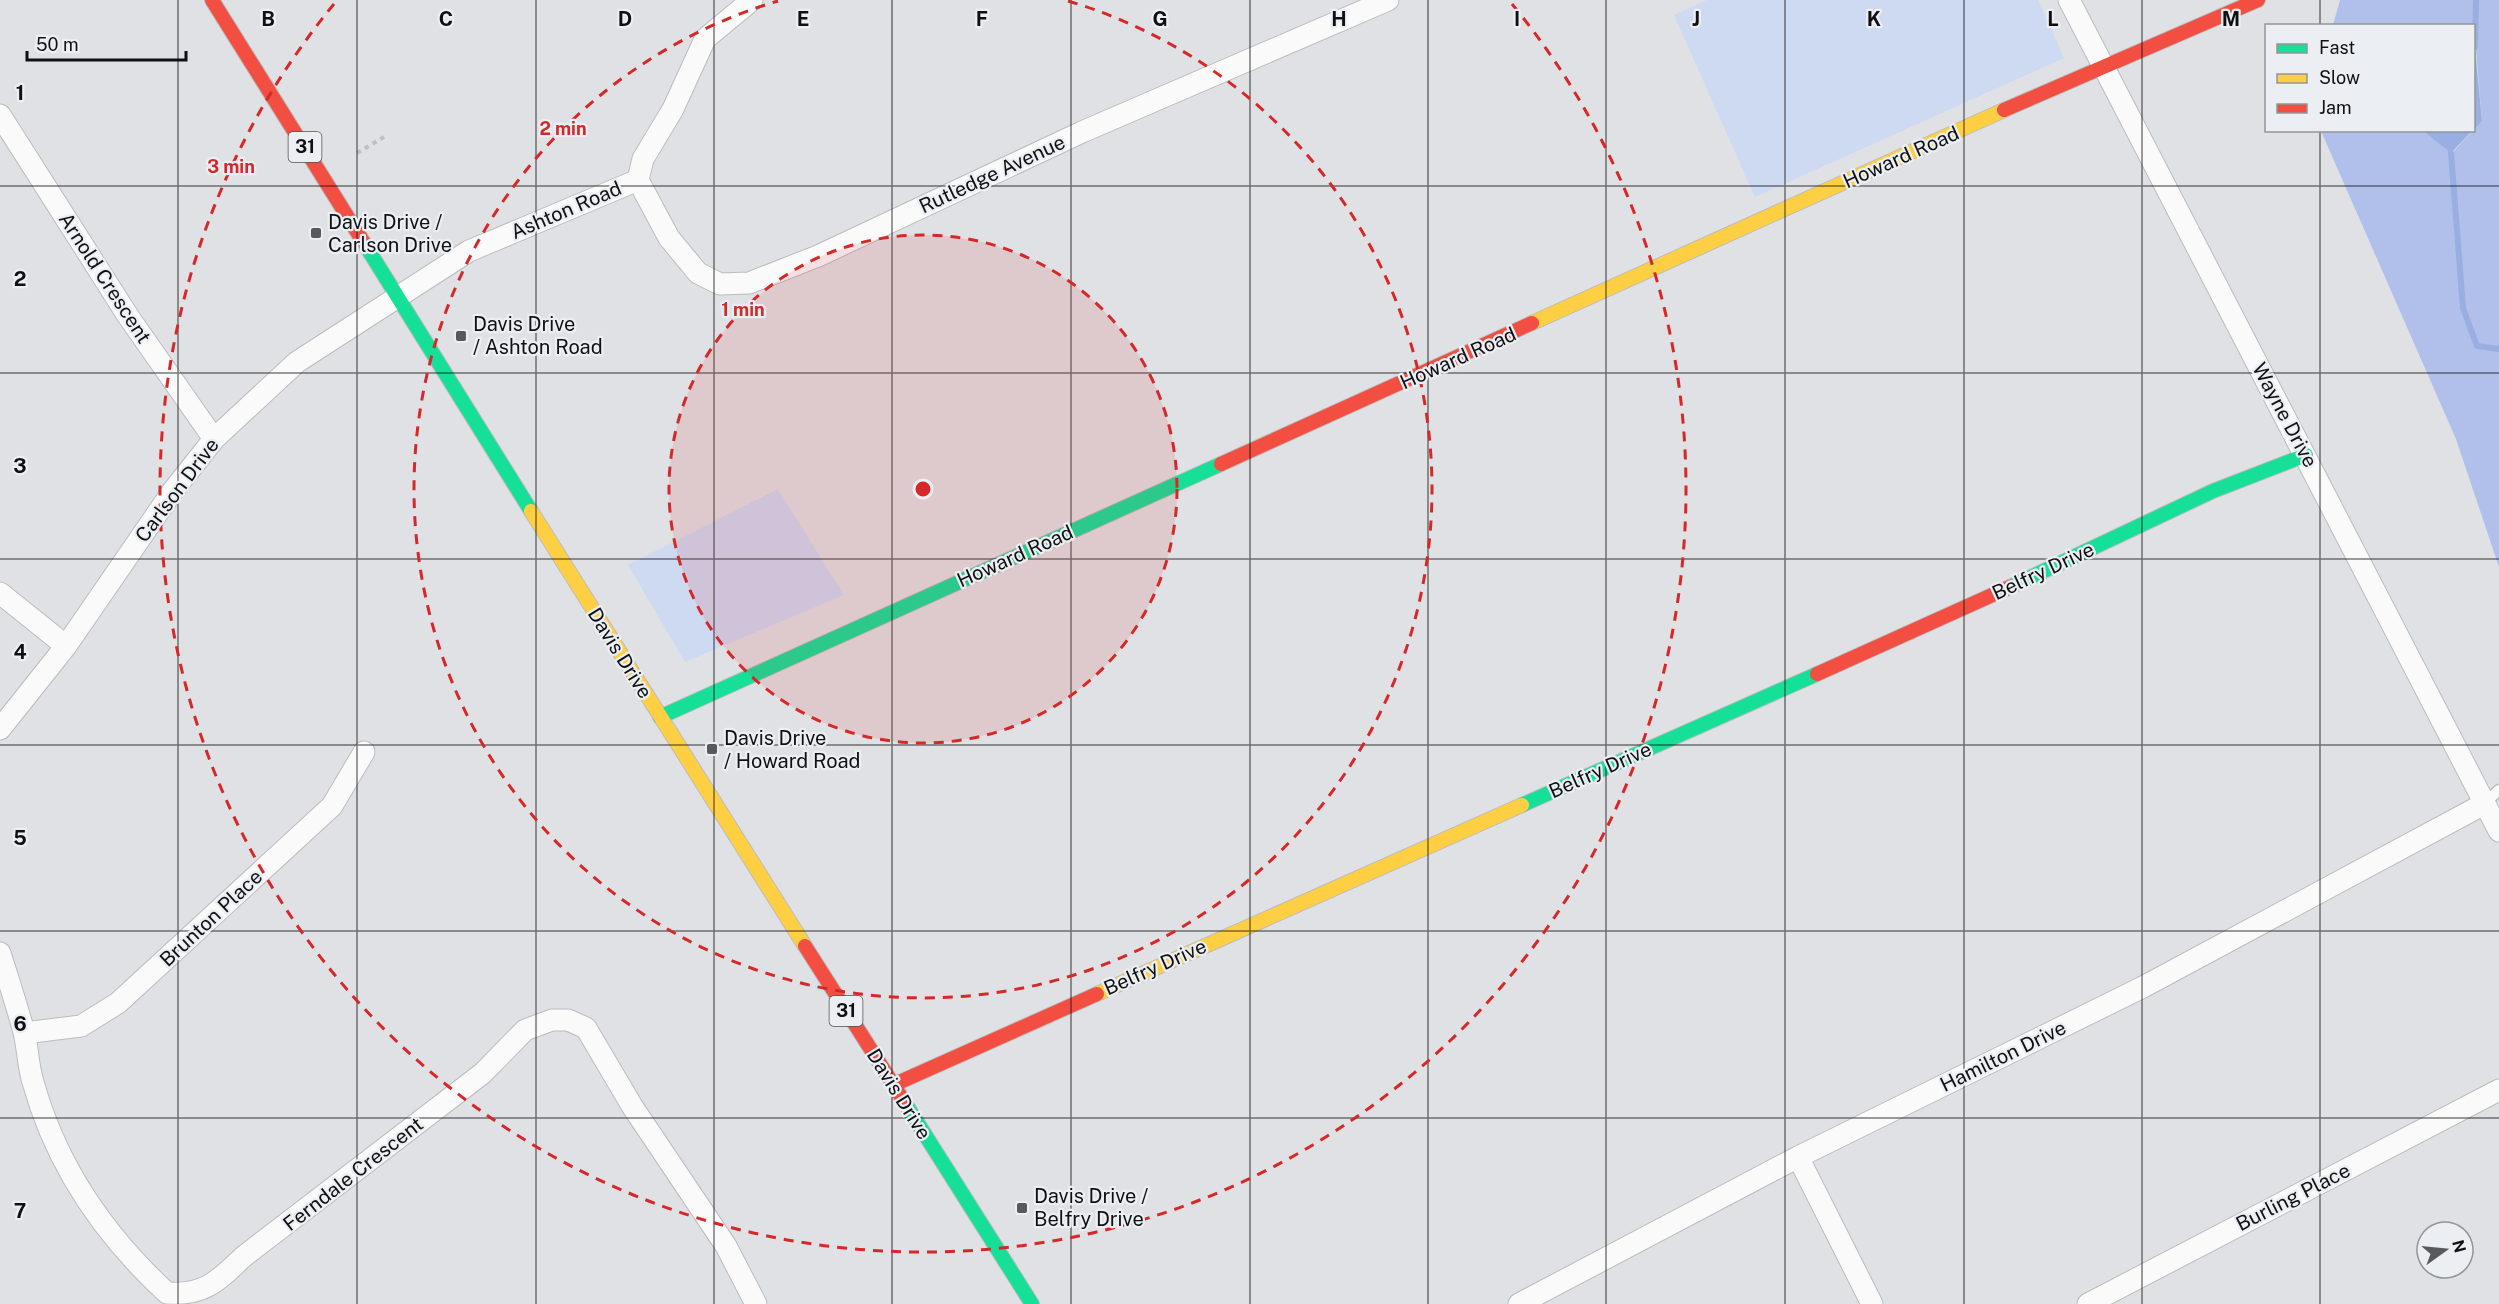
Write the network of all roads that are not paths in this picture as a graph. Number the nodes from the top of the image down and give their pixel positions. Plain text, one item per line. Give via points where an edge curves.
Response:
1 (212, 0) edge
2 (752, 0) edge
3 (1388, 0) edge
4 (2069, 0) edge
5 (2258, 0) edge
6 (2105, 65) junction
7 (0, 115) edge
8 (638, 180) junction
9 (398, 295) junction
10 (214, 439) junction
11 (2306, 455) junction
12 (0, 593) edge
13 (66, 646) junction
14 (660, 717) junction
15 (0, 729) edge
16 (364, 752) dead end
17 (2492, 797) edge
18 (2499, 831) edge
19 (0, 953) edge
20 (24, 1033) junction
21 (893, 1085) junction
22 (2499, 1090) edge
23 (1798, 1157) junction
24 (756, 1304) edge
25 (1032, 1304) edge
26 (1519, 1304) edge
27 (1872, 1304) edge
28 (2088, 1304) edge

1 - 9 street, Davis Drive / 31
2 - 8 street, Ashton Road via 705,39 673,109 643,159
3 - 8 street, Rutledge Avenue via 1082,132 818,256 749,283 720,284 698,273 669,238
4 - 6 street, Wayne Drive
5 - 6 street, Howard Road
6 - 11 street, Wayne Drive
6 - 14 street, Howard Road
7 - 10 street, Arnold Crescent via 135,326
8 - 9 street, Ashton Road via 469,251
9 - 10 street, Carlson Drive via 297,362
9 - 14 street, Davis Drive / 31
10 - 13 street, Carlson Drive via 172,492
11 - 17 street, Wayne Drive
11 - 21 street, Belfry Drive via 2213,491 1993,595
12 - 13 street
13 - 15 street, Carlson Drive
14 - 21 street, Davis Drive / 31
16 - 20 street, Brunton Place via 332,806 118,1003 81,1026
17 - 18 street, Wayne Drive
17 - 23 street, Hamilton Drive via 2143,987
19 - 20 street, Ferndale Crescent
20 - 24 street, Ferndale Crescent via 32,1080 48,1129 80,1193 150,1277 167,1293 187,1294 214,1284 243,1257 483,1073 525,1030 552,1020 568,1020 586,1028 632,1106 726,1246
21 - 25 street, Davis Drive / 31
22 - 28 street, Burling Place
23 - 26 street, Hamilton Drive
23 - 27 street

